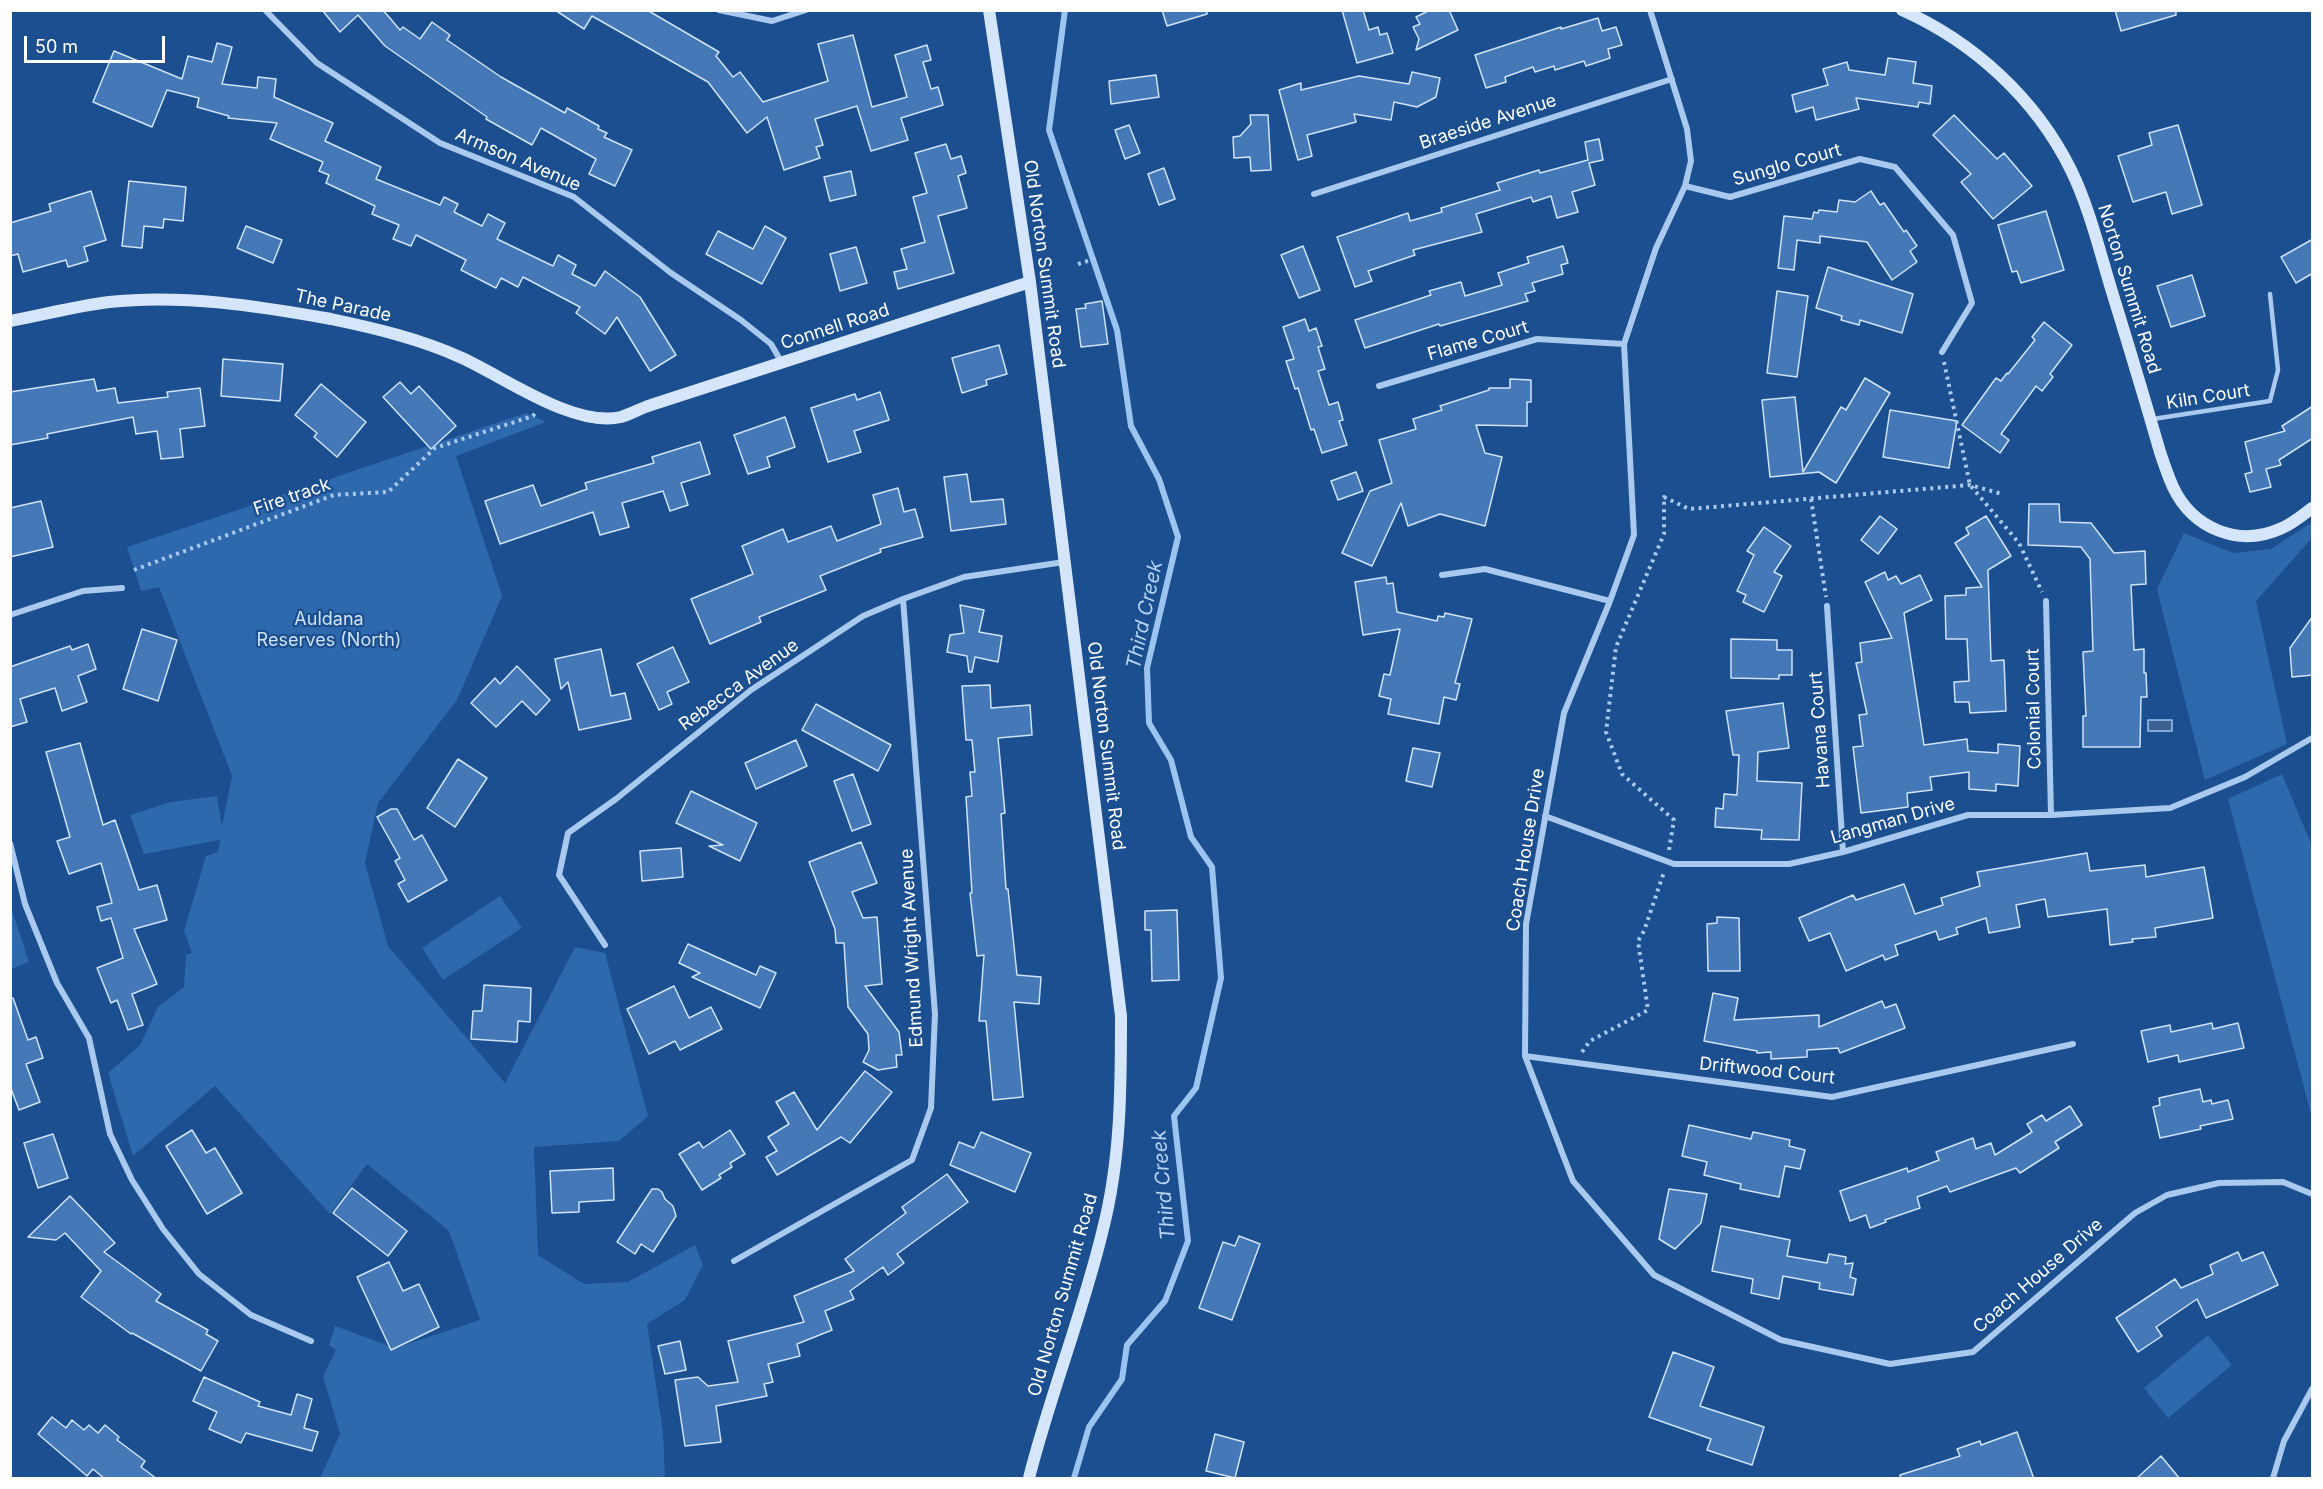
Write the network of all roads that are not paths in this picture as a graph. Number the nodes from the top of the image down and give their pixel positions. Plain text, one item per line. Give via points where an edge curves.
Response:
1 (265, 10) edge
2 (719, 10) edge
3 (806, 10) edge
4 (989, 10) edge
5 (1650, 10) edge
6 (1902, 10) edge
7 (1925, 15) edge
8 (1672, 79) junction
9 (1685, 186) junction
10 (1314, 194) dead end
11 (1030, 282) junction
12 (2270, 294) dead end
13 (10, 321) edge
14 (1624, 344) junction
15 (1942, 352) road end
16 (783, 363) junction
17 (1379, 386) dead end
18 (651, 405) joint
19 (2151, 420) junction
20 (2313, 508) edge
21 (1065, 562) junction
22 (1442, 575) dead end
23 (122, 588) dead end
24 (903, 599) junction
25 (2046, 601) road end
26 (1610, 602) junction
27 (1827, 606) road end
28 (10, 615) edge
29 (2313, 738) edge
30 (1545, 816) junction
31 (2051, 816) junction
32 (10, 843) edge
33 (1843, 852) junction
34 (605, 945) dead end
35 (2073, 1044) dead end
36 (1525, 1056) junction
37 (2313, 1194) edge
38 (734, 1261) dead end
39 (311, 1341) dead end
40 (2313, 1389) edge
41 (1029, 1479) edge
42 (2273, 1479) edge

1 - 16 street, Armson Avenue via 317,63 441,143 574,197 771,344
2 - 3 street via 772,21
4 - 11 main road, Old Norton Summit Road
5 - 8 street, Coach House Drive
6 - 7 main road, Norton Summit Road
7 - 19 main road, Norton Summit Road via 2000,74 2059,147 2093,228
8 - 9 street, Coach House Drive via 1690,152
8 - 10 street, Braeside Avenue
9 - 14 street, Coach House Drive via 1656,248
9 - 15 street, Sunglo Court via 1730,197 1860,159 1895,167 1953,235 1972,303
11 - 16 main road, Connell Road
11 - 21 main road, Old Norton Summit Road
12 - 19 lane, Kiln Court via 2278,370 2270,401
13 - 18 main road, The Parade via 109,302 221,302 331,320 418,342 460,357 557,407 584,416 621,417
14 - 17 street, Flame Court via 1537,339
14 - 26 street, Coach House Drive via 1634,535
16 - 18 main road, Connell Road
19 - 20 main road, Norton Summit Road via 2173,488 2188,510 2205,525 2229,535 2255,537 2282,528
21 - 24 street, Rebecca Avenue via 964,577
21 - 41 main road, Old Norton Summit Road via 1121,1016 1121,1096 1104,1229
22 - 26 street via 1485,569
23 - 28 street via 83,591
24 - 34 street, Rebecca Avenue via 863,616 751,690 568,833 559,875
24 - 38 street, Edmund Wright Avenue via 935,1014 932,1108 912,1160
25 - 31 street, Colonial Court
26 - 30 street, Coach House Drive via 1564,713
27 - 33 street, Havana Court
29 - 31 street, Langman Drive via 2245,777 2170,808
30 - 33 street, Langman Drive via 1674,864 1789,864
30 - 36 street, Coach House Drive via 1526,924
31 - 33 street, Langman Drive via 1968,815
32 - 39 street via 25,904 53,973 89,1038 110,1134 132,1180 199,1274 251,1315
35 - 36 street, Driftwood Court via 1832,1097
36 - 37 street, Coach House Drive via 1573,1181 1654,1275 1781,1340 1890,1364 1973,1352 2135,1213 2168,1195 2219,1183 2283,1182
40 - 42 street via 2284,1441

